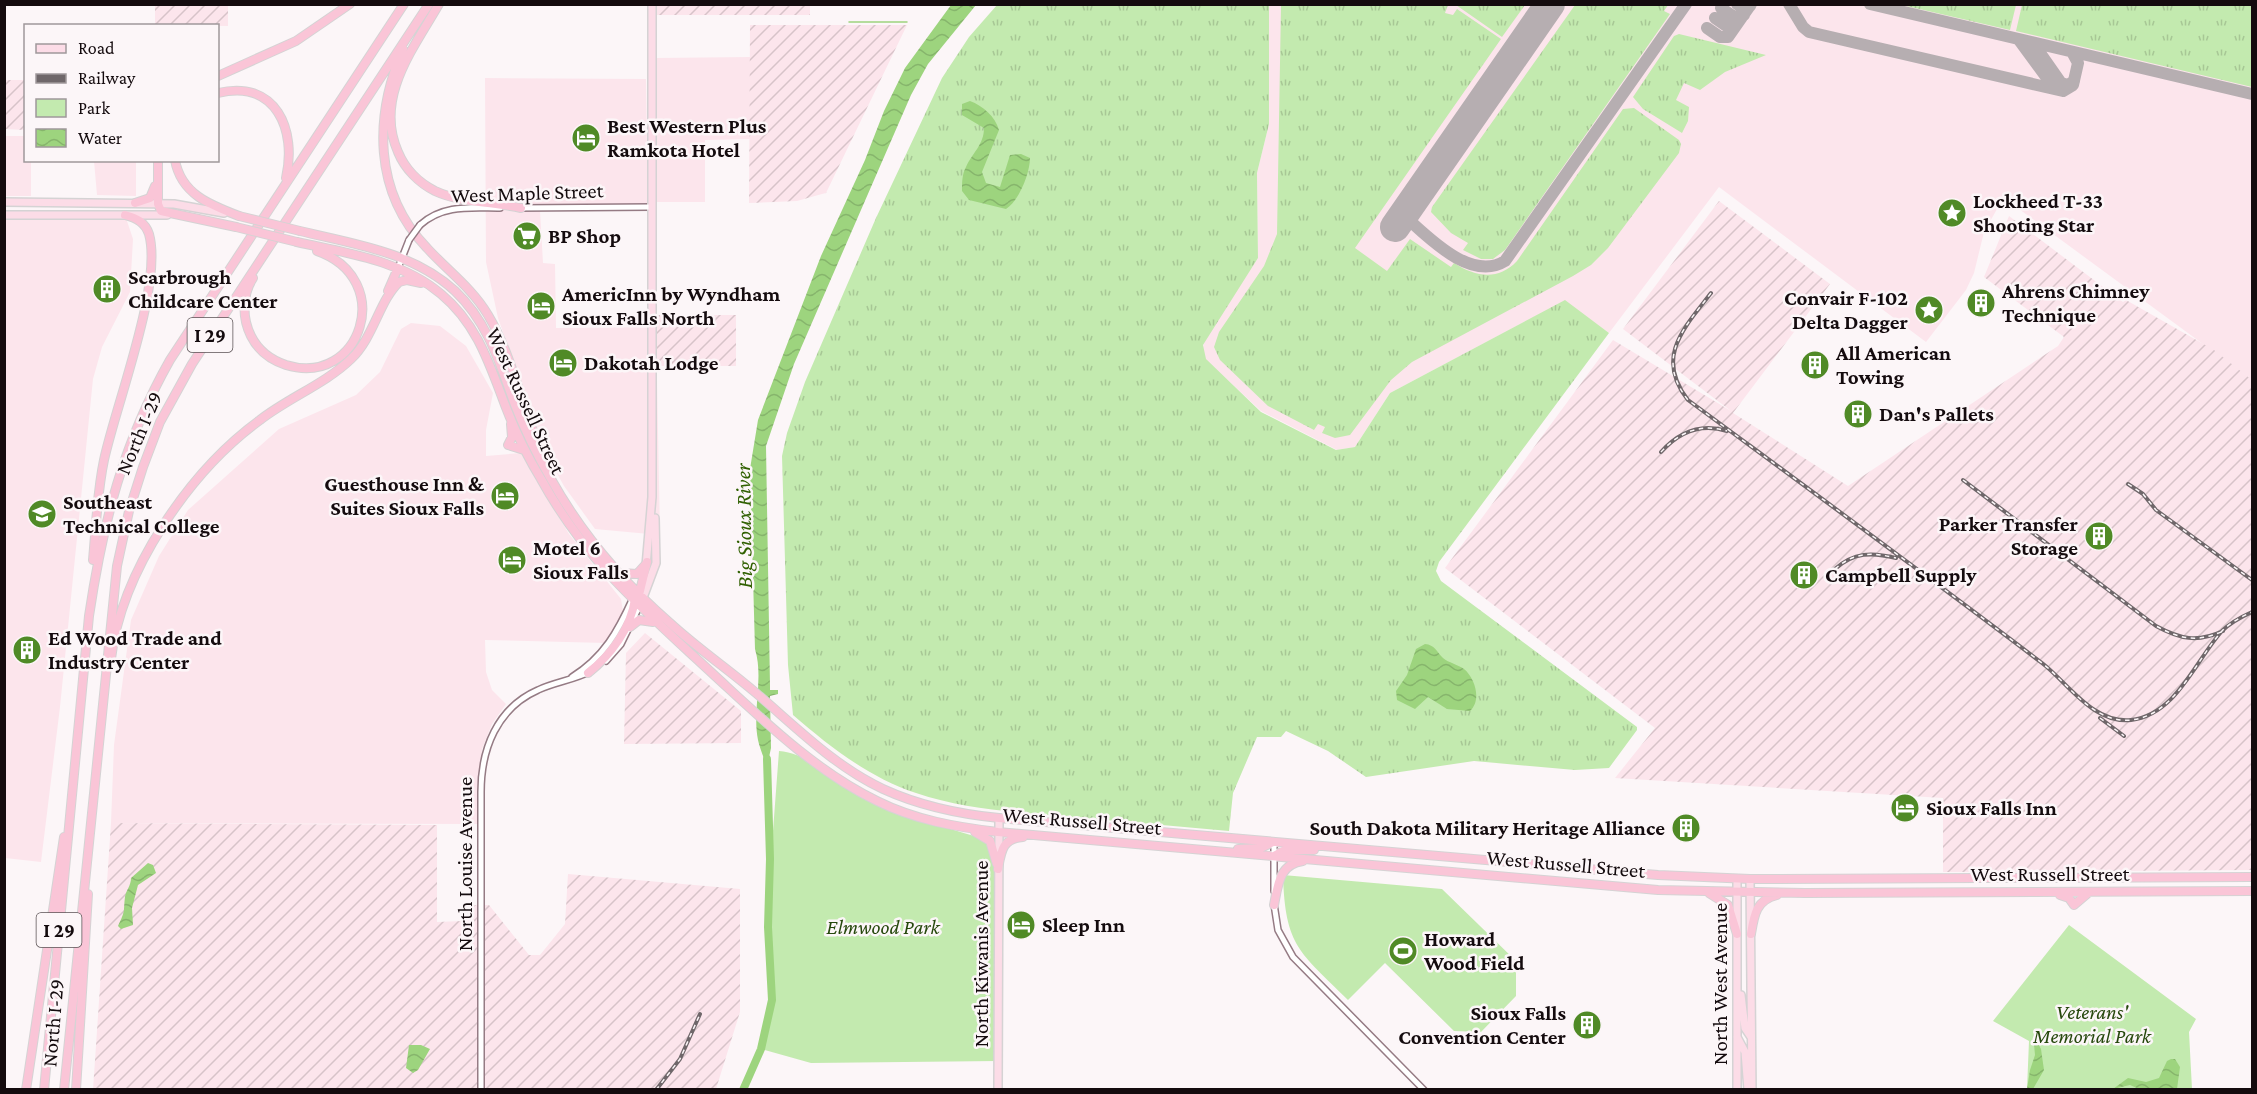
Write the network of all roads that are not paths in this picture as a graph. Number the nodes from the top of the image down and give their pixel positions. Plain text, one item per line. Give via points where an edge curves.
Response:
1 (350, 4) edge
2 (404, 4) edge
3 (429, 4) edge
4 (439, 4) edge
5 (652, 4) edge
6 (423, 15) junction
7 (219, 76) edge
8 (219, 93) edge
9 (157, 162) edge
10 (157, 162) edge
11 (176, 162) edge
12 (284, 185) junction
13 (4, 202) edge
14 (135, 203) junction
15 (158, 204) junction
16 (651, 207) junction
17 (521, 208) junction
18 (4, 215) edge
19 (125, 215) junction
20 (173, 215) junction
21 (238, 216) junction
22 (297, 242) junction
23 (269, 245) junction
24 (402, 258) junction
25 (398, 268) junction
26 (431, 286) junction
27 (373, 329) junction
28 (509, 414) junction
29 (525, 451) junction
30 (556, 487) junction
31 (652, 497) junction
32 (646, 562) junction
33 (618, 571) junction
34 (639, 595) junction
35 (635, 603) junction
36 (89, 616) junction
37 (630, 627) junction
38 (662, 628) junction
39 (588, 673) junction
40 (566, 681) junction
41 (103, 699) junction
42 (74, 770) junction
43 (93, 805) junction
44 (999, 818) junction
45 (960, 827) junction
46 (998, 832) junction
47 (1051, 836) junction
48 (1274, 842) junction
49 (1348, 849) junction
50 (1210, 850) junction
51 (1274, 856) junction
52 (1328, 861) junction
53 (998, 869) junction
54 (2253, 877) edge
55 (1737, 879) junction
56 (1750, 879) junction
57 (1698, 891) junction
58 (2253, 891) edge
59 (1737, 892) junction
60 (2039, 892) junction
61 (2098, 892) junction
62 (1750, 893) junction
63 (1805, 893) junction
64 (1274, 905) junction
65 (1737, 934) junction
66 (1751, 934) junction
67 (1737, 984) junction
68 (1737, 1037) junction
69 (1751, 1037) junction
70 (26, 1089) edge
71 (44, 1089) edge
72 (64, 1089) edge
73 (76, 1089) edge
74 (482, 1089) edge
75 (998, 1089) edge
76 (1425, 1089) edge
77 (1737, 1089) edge
78 (1750, 1089) edge

1 - 7 highway via 296,40
2 - 12 highway, North I-29 / I 29
3 - 6 highway, North I-29 / I 29
4 - 17 highway via 407,57 396,85 390,117 396,150 410,171 436,191
5 - 16 main road
6 - 23 highway, North I-29 / I 29
6 - 30 highway via 397,62 385,102 382,144 388,180 408,225 468,288 489,318
8 - 12 highway via 252,94 280,115 290,144
9 - 14 highway via 154,192 146,201
10 - 15 highway
11 - 21 highway, West Russell Street via 191,192
12 - 36 highway, North I-29 / I 29 via 180,344 147,402 109,506
13 - 14 main road
14 - 15 main road
15 - 20 highway via 164,213
15 - 21 main road
16 - 17 street, West Maple Street
16 - 31 main road
17 - 24 street, West Maple Street, bridge via 450,209 432,216 409,240
18 - 19 main road
19 - 20 main road
19 - 36 highway via 139,220 148,232 149,279 101,477
20 - 22 highway, West Russell Street, bridge
21 - 24 highway, West Russell Street, bridge
22 - 23 highway via 345,266 357,283 363,306 362,323 351,345 332,361 310,367 295,367 272,359 259,348 248,328 247,292
22 - 25 highway, West Russell Street
23 - 41 highway, North I-29 / I 29 via 178,388 143,466 117,566
24 - 25 street, West Maple Street
24 - 30 highway, West Russell Street via 446,284 480,320 526,430
25 - 26 highway, West Russell Street
25 - 27 highway
26 - 27 highway via 399,282
26 - 28 highway, West Russell Street via 475,331
27 - 41 highway via 349,362 248,429 183,496 152,544 132,588 114,644
28 - 29 highway, West Russell Street
28 - 29 highway via 512,437 508,445
29 - 35 highway, West Russell Street via 577,536
30 - 33 highway, West Russell Street via 581,526
31 - 32 main road
31 - 34 main road via 657,556
32 - 33 highway via 642,571 634,575
32 - 34 highway
33 - 34 highway, West Russell Street
34 - 35 highway
34 - 44 highway, West Russell Street via 843,766 882,789 942,810
35 - 37 street, North Louise Avenue
35 - 38 highway, West Russell Street
35 - 39 highway via 623,634
35 - 40 street, North Louise Avenue via 606,649
36 - 42 highway, North I-29 / I 29
37 - 38 highway via 636,621 646,620
37 - 39 street, North Louise Avenue via 614,654
38 - 45 highway, West Russell Street via 744,703 828,771 877,801 913,816
39 - 40 street, North Louise Avenue
40 - 74 street, North Louise Avenue via 531,693 512,707 492,733 483,757
41 - 43 highway, North I-29 / I 29
42 - 70 highway
42 - 71 highway, North I-29 / I 29
43 - 72 highway, North I-29 / I 29
43 - 73 highway
44 - 46 main road, North Kiwanis Avenue
44 - 48 highway, West Russell Street
45 - 46 highway, West Russell Street
45 - 53 highway via 987,838
46 - 47 highway, West Russell Street
46 - 53 main road, North Kiwanis Avenue
47 - 50 highway, West Russell Street
47 - 53 highway via 1009,840 1002,849
48 - 49 highway, West Russell Street
48 - 50 highway via 1261,848
48 - 51 street
49 - 51 highway via 1286,850
49 - 55 highway, West Russell Street
50 - 51 highway, West Russell Street
51 - 52 highway, West Russell Street
51 - 64 street
52 - 57 highway, West Russell Street
52 - 64 highway via 1299,861 1287,867 1279,880
53 - 75 main road, North Kiwanis Avenue
54 - 56 highway, West Russell Street
55 - 56 highway, West Russell Street
55 - 59 main road, North West Avenue
56 - 62 main road, North West Avenue
57 - 59 highway, West Russell Street
57 - 65 highway via 1725,901
58 - 61 highway, West Russell Street
59 - 62 highway, West Russell Street
59 - 65 main road, North West Avenue
60 - 61 highway, West Russell Street
60 - 61 highway via 2066,896 2074,905 2082,897
60 - 63 highway, West Russell Street
62 - 63 highway, West Russell Street
62 - 66 main road, North West Avenue
63 - 66 highway via 1766,899 1755,911
64 - 76 street via 1278,930 1293,957
65 - 67 main road, North West Avenue
66 - 69 main road, North West Avenue
67 - 68 main road, North West Avenue
67 - 69 main road via 1745,1028
68 - 77 main road, North West Avenue
68 - 78 main road via 1745,1052
69 - 78 main road, North West Avenue

